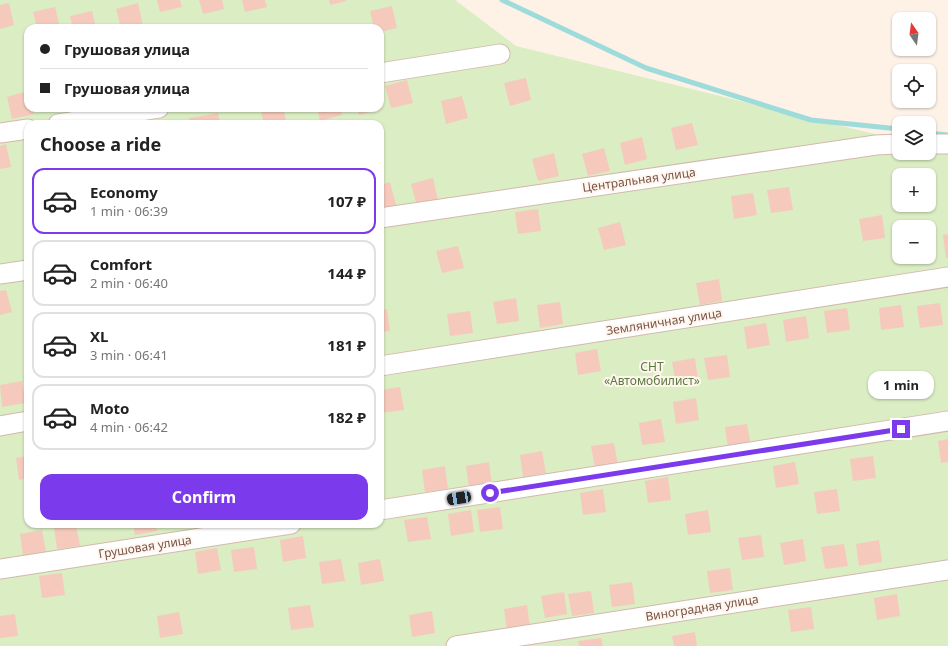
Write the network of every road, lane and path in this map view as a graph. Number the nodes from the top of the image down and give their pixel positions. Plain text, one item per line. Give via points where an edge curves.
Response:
1 (500, 54) dead end
2 (384, 72) edge
3 (134, 112) edge
4 (83, 120) edge
5 (24, 130) edge
6 (0, 133) edge
7 (892, 144) edge
8 (936, 144) edge
9 (948, 144) edge
10 (384, 217) edge
11 (24, 271) edge
12 (0, 274) edge
13 (948, 277) edge
14 (384, 365) edge
15 (948, 421) edge
16 (24, 422) edge
17 (0, 426) edge
18 (384, 509) edge
19 (266, 528) edge
20 (0, 570) edge
21 (948, 570) edge
22 (456, 646) edge

1 - 2 street
3 - 4 street
5 - 6 street
7 - 10 street, Центральная улица
8 - 9 street
11 - 12 street
13 - 14 street, Земляничная улица
15 - 18 street
16 - 17 street
19 - 20 street, Грушовая улица
21 - 22 street, Виноградная улица

